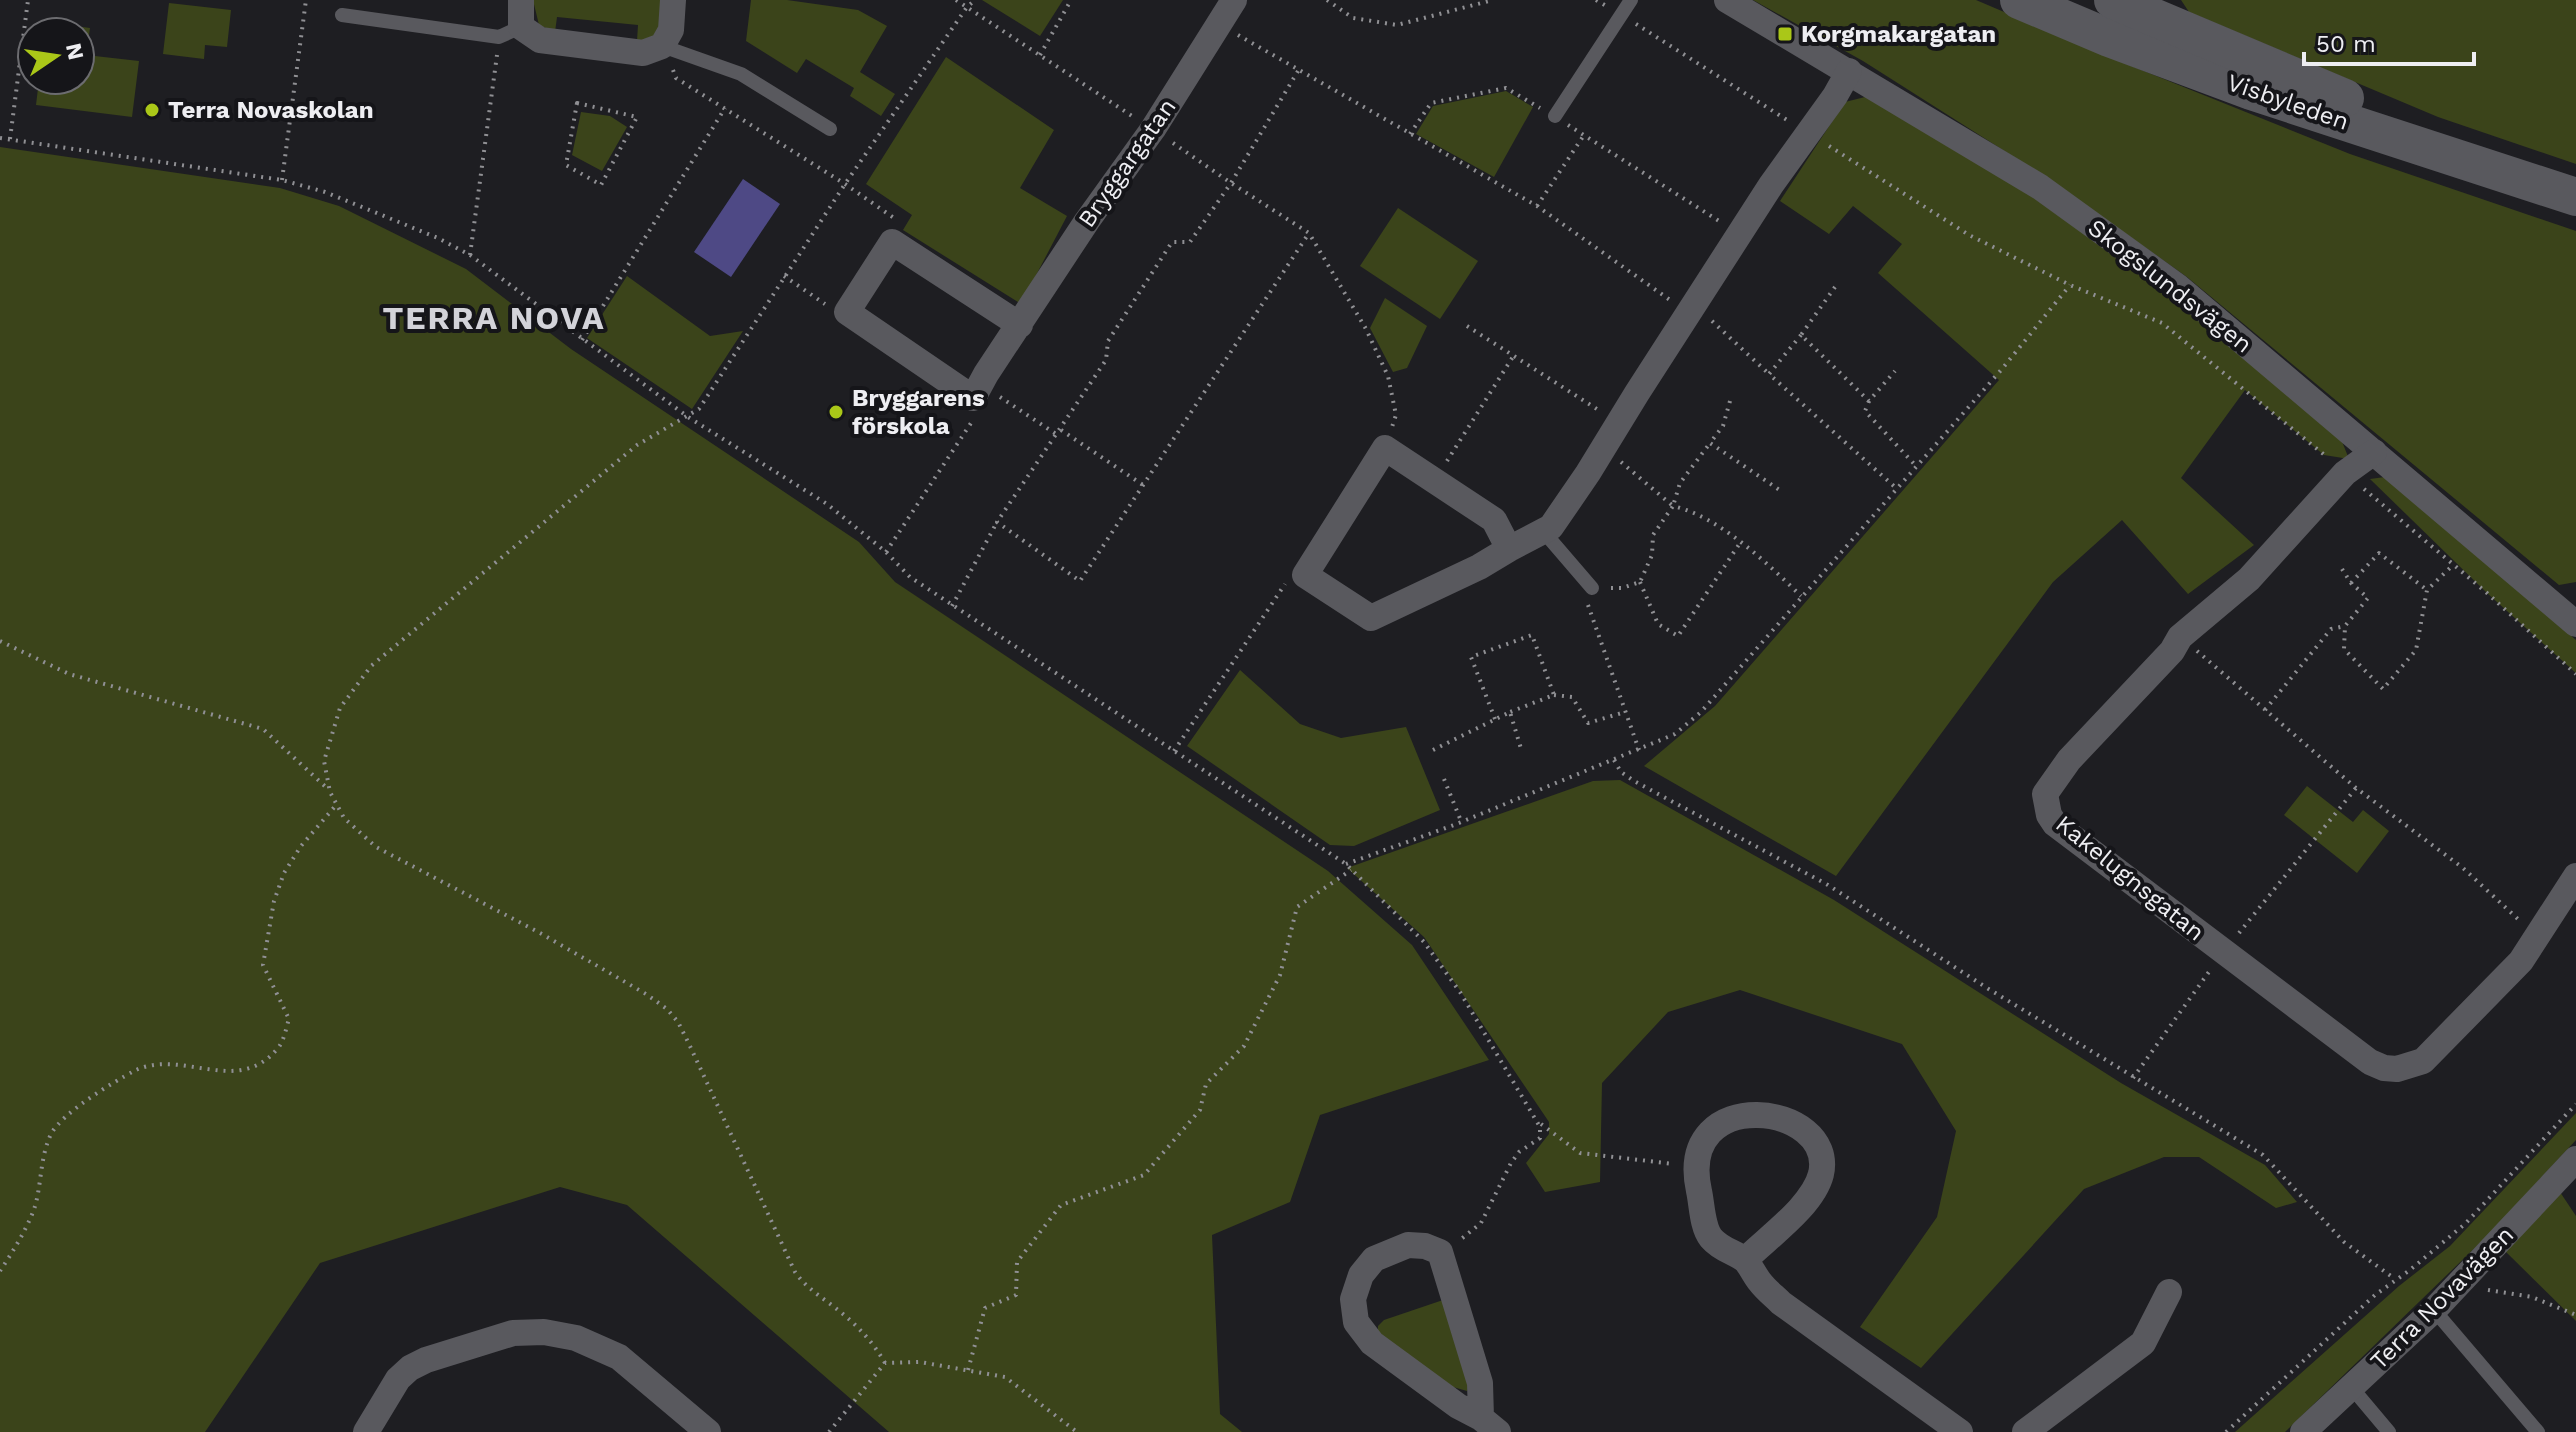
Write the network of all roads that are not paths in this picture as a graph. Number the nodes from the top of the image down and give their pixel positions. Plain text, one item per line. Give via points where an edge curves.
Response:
1 (521, 0) edge
2 (673, 0) edge
3 (1234, 0) edge
4 (1631, 0) edge
5 (1727, 0) edge
6 (2019, 0) edge
7 (2118, 11) edge
8 (342, 15) dead end
9 (510, 32) junction
10 (662, 46) junction
11 (1849, 71) junction
12 (1555, 116) road end
13 (830, 129) dead end
14 (2568, 195) edge
15 (1020, 325) junction
16 (2374, 452) junction
17 (1543, 531) junction
18 (1509, 549) junction
19 (1592, 588) road end
20 (2574, 618) edge
21 (2576, 876) edge
22 (2576, 1159) edge
23 (1745, 1260) junction
24 (2169, 1292) dead end
25 (2434, 1310) junction
26 (2352, 1388) junction
27 (1489, 1425) edge
28 (366, 1432) edge
29 (708, 1432) edge
30 (1960, 1432) edge
31 (2025, 1432) edge
32 (2303, 1432) edge
33 (2389, 1432) edge
34 (2538, 1432) edge

1 - 9 street
2 - 10 street via 671,30
3 - 15 street, Bryggargatan
4 - 12 lane
5 - 11 street, Skogslundsvägen
6 - 7 main road, Visbyleden
7 - 14 main road, Visbyleden via 2251,91
8 - 9 lane
9 - 10 street via 643,53
10 - 13 lane via 741,74
11 - 16 street, Skogslundsvägen via 2040,187 2177,286
11 - 17 street via 1740,234 1698,315 1551,527
15 - 15 street, Bryggargatan via 892,242 847,312 973,398
16 - 20 street, Skogslundsvägen
16 - 21 street, Kakelugnsgatan via 2345,473 2249,579 2180,637 2069,760 2045,794 2049,815 2384,1068 2423,1061 2521,961
17 - 18 street
17 - 19 lane
18 - 18 street via 1494,520 1385,448 1305,575 1371,618
22 - 25 street, Terra Novavägen
23 - 23 street via 1708,1235 1695,1167 1700,1145 1711,1130 1745,1114 1762,1114 1786,1119 1807,1133 1819,1151 1822,1172 1812,1196
23 - 30 street via 1781,1303
24 - 31 street via 2143,1343
25 - 26 street, Terra Novavägen
25 - 34 lane
26 - 32 street, Terra Novavägen
26 - 33 lane
27 - 27 street via 1372,1343 1356,1322 1353,1299 1361,1275 1374,1259 1408,1245 1440,1252
28 - 29 street via 410,1368 513,1333 544,1332 576,1338 619,1357

